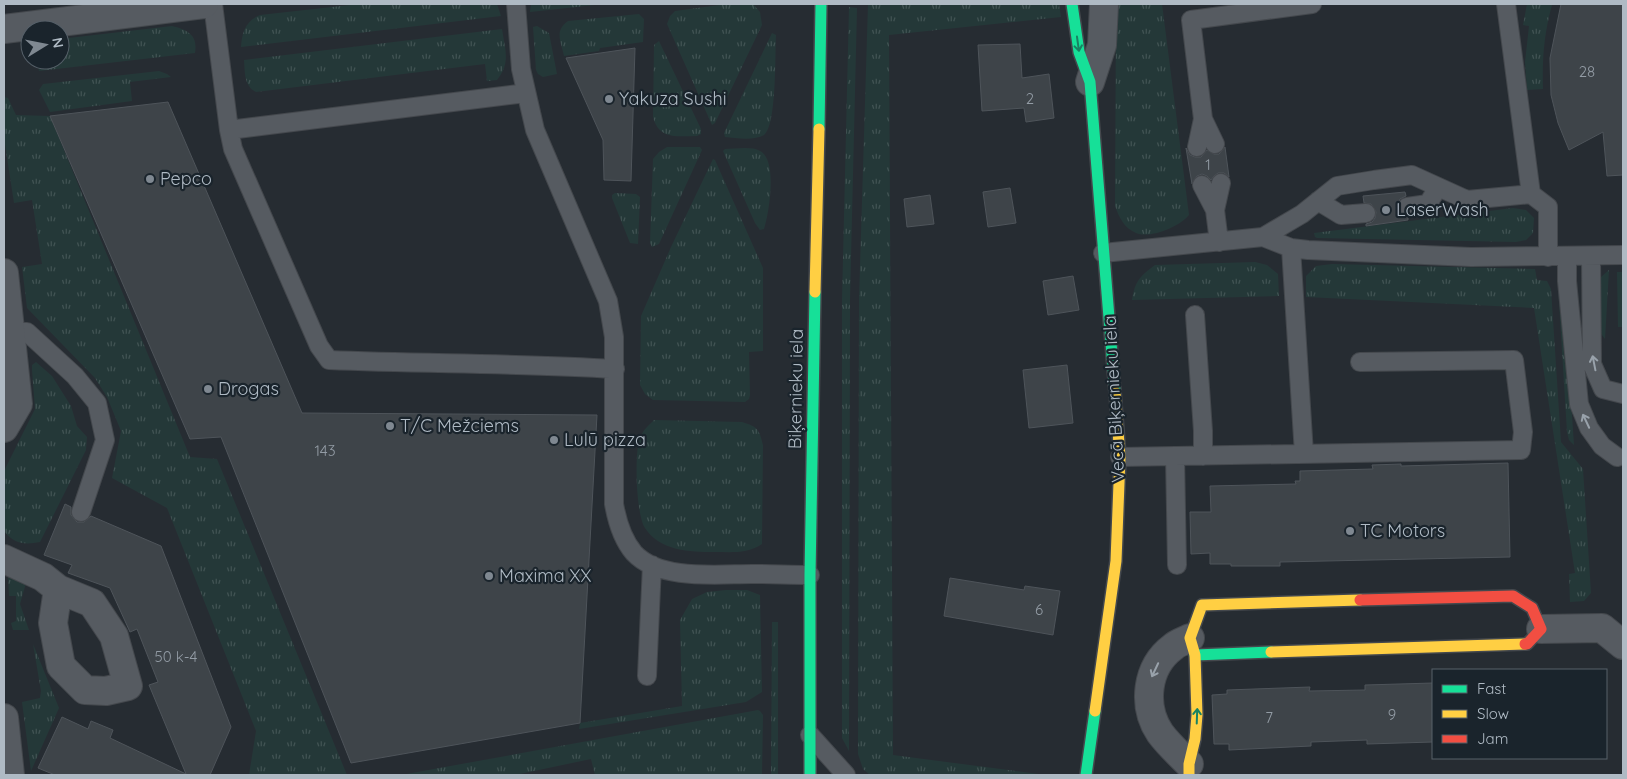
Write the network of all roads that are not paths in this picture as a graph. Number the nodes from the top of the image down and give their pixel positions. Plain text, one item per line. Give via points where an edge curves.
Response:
1 (204, 4) edge
2 (213, 4) edge
3 (516, 4) edge
4 (821, 4) edge
5 (1072, 4) edge
6 (1104, 4) edge
7 (1312, 4) edge
8 (1506, 4) edge
9 (4, 29) edge
10 (1090, 82) junction
11 (526, 93) junction
12 (1204, 119) junction
13 (229, 130) junction
14 (1215, 144) dead end
15 (1197, 147) dead end
16 (1221, 183) dead end
17 (1202, 185) dead end
18 (1438, 187) junction
19 (1531, 194) junction
20 (1318, 201) junction
21 (1407, 207) dead end
22 (1215, 210) junction
23 (1366, 212) dead end
24 (1263, 237) junction
25 (1219, 242) junction
26 (1291, 248) junction
27 (1104, 253) junction
28 (1623, 255) edge
29 (1591, 256) junction
30 (1548, 257) junction
31 (1567, 257) junction
32 (4, 275) edge
33 (1195, 315) dead end
34 (12, 332) junction
35 (1360, 362) dead end
36 (615, 370) junction
37 (1623, 394) edge
38 (4, 428) edge
39 (1304, 454) junction
40 (1175, 456) junction
41 (1203, 456) junction
42 (1120, 457) junction
43 (1617, 457) dead end
44 (82, 512) dead end
45 (4, 559) edge
46 (652, 565) junction
47 (1177, 565) dead end
48 (810, 575) junction
49 (58, 589) dead end
50 (1541, 628) junction
51 (1623, 645) edge
52 (1192, 647) junction
53 (647, 676) dead end
54 (4, 718) edge
55 (810, 735) junction
56 (1189, 769) edge
57 (10, 775) edge
58 (810, 775) edge
59 (846, 775) edge
60 (1086, 775) edge

1 - 9 street
2 - 13 lane
3 - 11 lane
4 - 48 street, Biķernieku iela
5 -> 10 street, Vecā Biķernieku iela via 1079,52
6 - 10 street, Vecā Biķernieku iela via 1102,45
7 - 12 lane via 1192,20
8 - 19 lane
10 - 27 street, Vecā Biķernieku iela
11 - 13 lane
11 - 36 lane via 535,130 608,301
12 - 14 lane
12 - 15 lane
13 - 36 lane via 233,149 264,221 319,346 330,360
16 - 22 lane
17 - 22 lane
18 - 19 lane via 1467,200
18 - 20 lane via 1412,175 1336,186
18 - 21 lane via 1428,204
19 - 30 lane via 1548,207
20 - 23 lane via 1341,215
20 - 24 lane
22 - 25 lane
24 - 25 lane
24 - 26 lane
25 - 27 lane
26 - 30 lane via 1471,257
26 - 39 lane
27 - 42 street, Vecā Biķernieku iela
28 - 29 lane
29 - 31 lane
37 -> 29 lane via 1603,388 1592,364
30 - 31 lane
43 -> 31 lane via 1602,446 1589,428 1579,404
32 - 34 street
33 - 41 lane
34 - 38 street via 18,404
34 - 44 lane via 27,332 75,376 97,403 105,440
35 - 39 lane via 1514,360 1523,432 1521,450
36 - 46 lane via 614,504 617,522 635,553
39 - 41 lane
40 - 41 lane
40 - 42 lane
40 - 47 lane
42 - 60 street, Vecā Biķernieku iela via 1116,561
45 - 49 street via 43,577
46 - 48 lane via 690,574
46 - 53 lane
48 - 55 street, Biķernieku iela
50 - 51 street via 1602,628
50 - 52 street via 1527,644
50 - 52 street via 1532,608 1513,596 1202,604
56 -> 52 street via 1197,715
52 -> 56 street via 1173,646 1158,662 1150,680 1148,698 1151,716 1160,733
54 - 57 street
55 - 58 street, Biķernieku iela
55 - 59 lane

